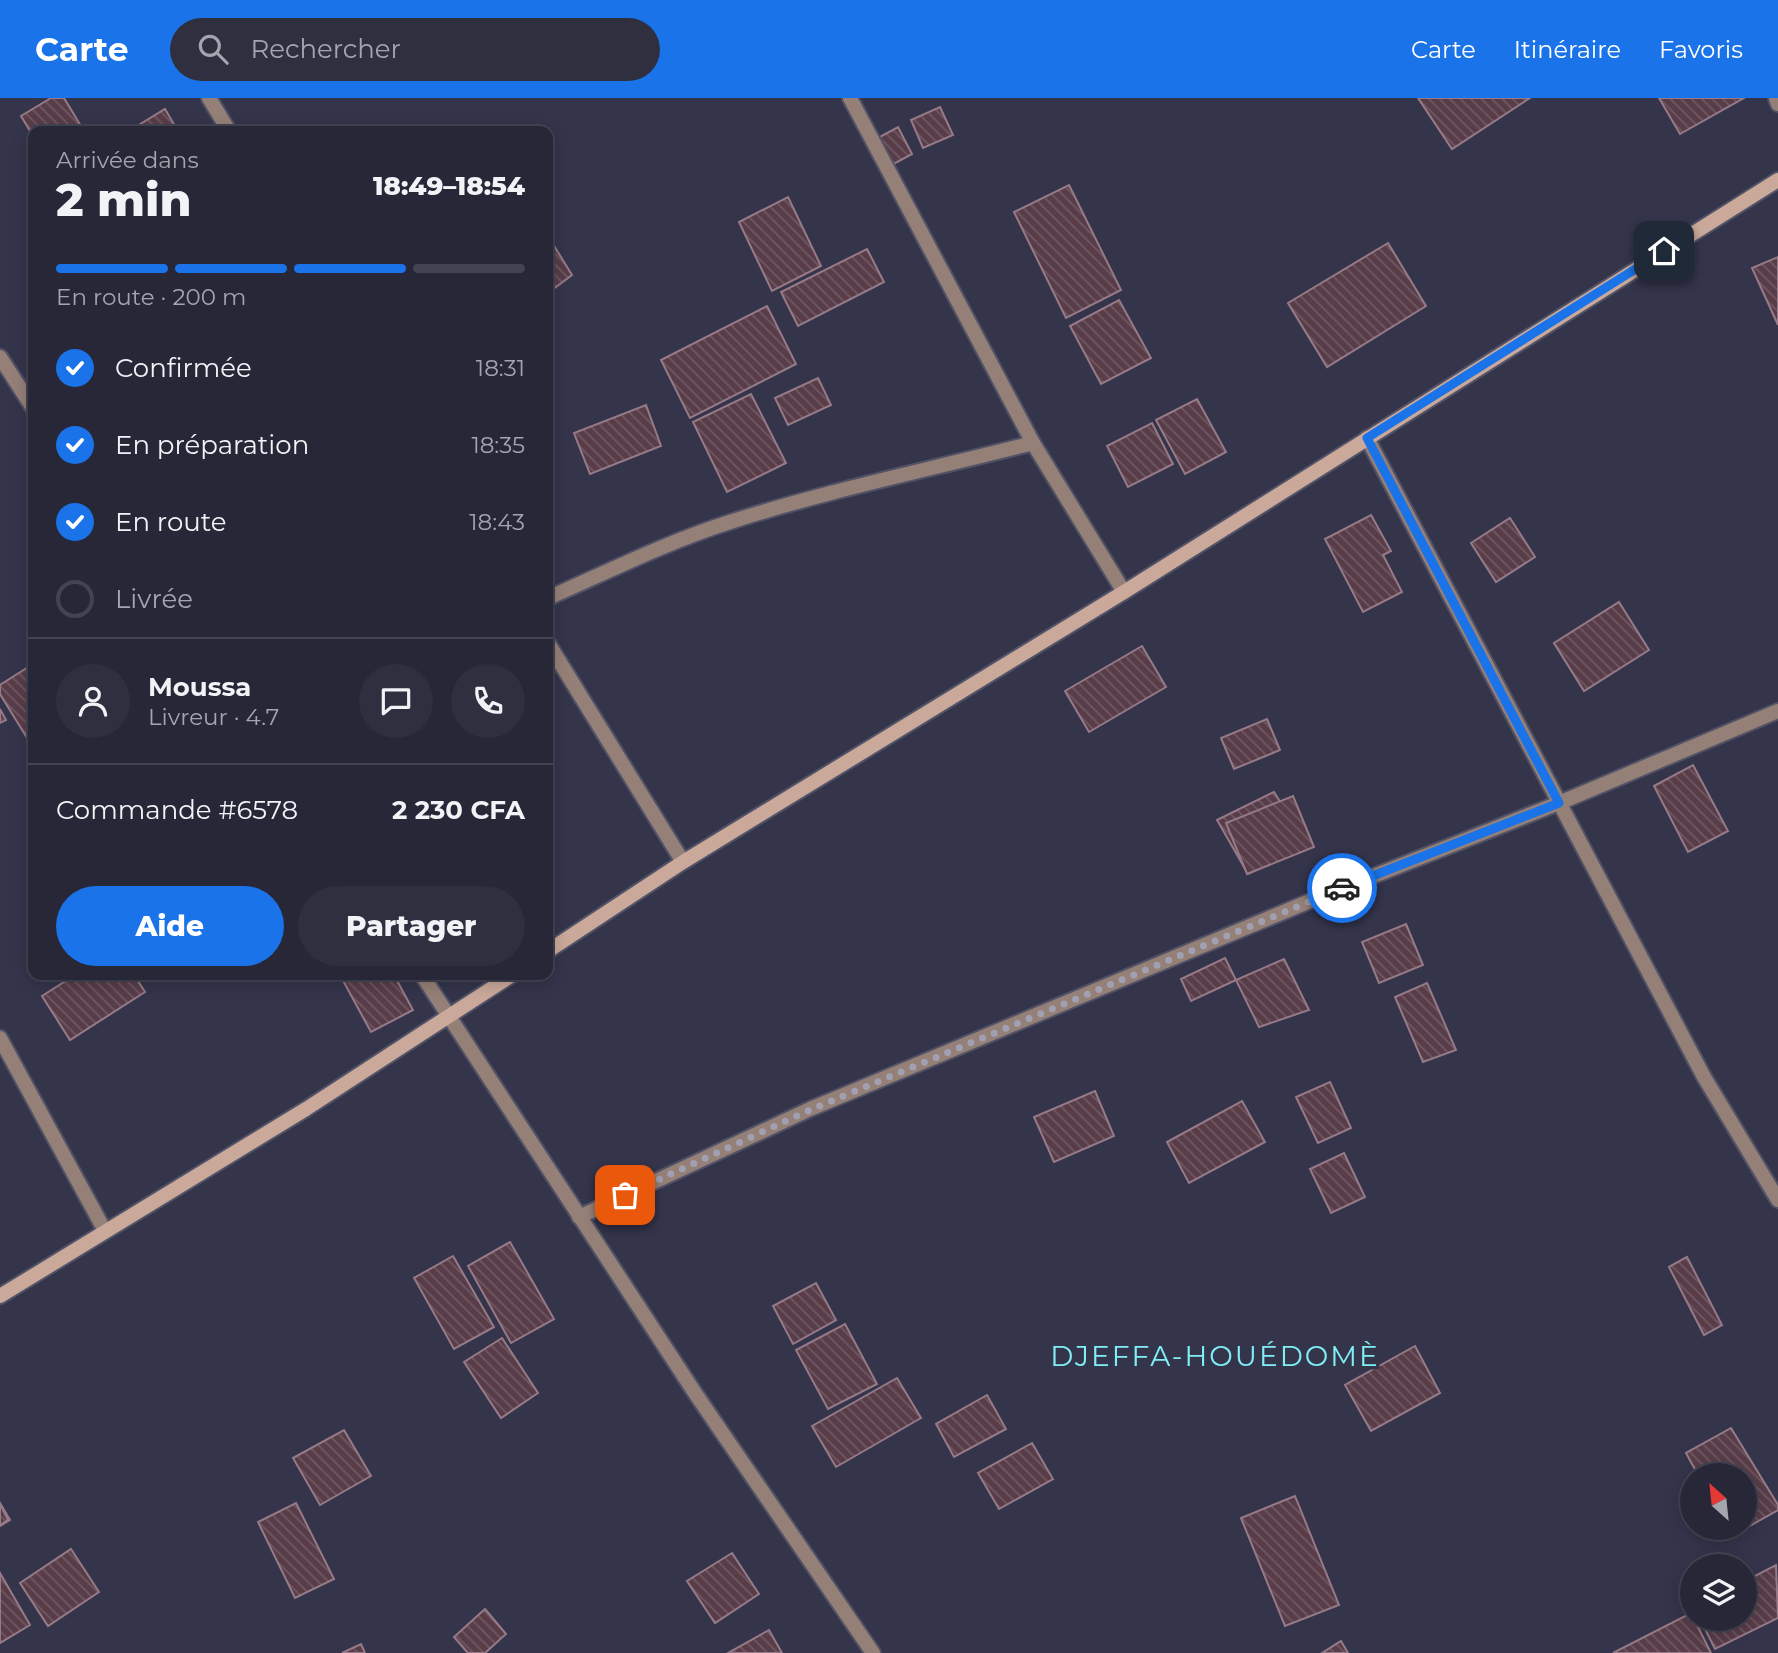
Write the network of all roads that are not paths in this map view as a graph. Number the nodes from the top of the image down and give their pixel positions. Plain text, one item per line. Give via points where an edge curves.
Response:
1 (209, 98) edge
2 (849, 98) edge
3 (1776, 98) edge
4 (1778, 104) edge
5 (226, 126) edge
6 (1778, 180) edge
7 (0, 358) edge
8 (28, 400) edge
9 (1367, 438) junction
10 (1033, 443) junction
11 (1124, 592) junction
12 (553, 596) edge
13 (553, 651) edge
14 (1778, 711) edge
15 (1559, 803) junction
16 (683, 862) junction
17 (553, 948) edge
18 (426, 980) edge
19 (504, 980) edge
20 (450, 1015) junction
21 (0, 1038) edge
22 (1778, 1200) edge
23 (579, 1217) junction
24 (105, 1231) junction
25 (0, 1296) edge
26 (873, 1653) edge

1 - 5 street
2 - 10 street
3 - 4 street
6 - 9 street
7 - 8 street
9 - 11 street
9 - 15 street
10 - 11 street
10 - 12 street via 729,522
11 - 16 street
13 - 16 street
14 - 15 street
15 - 22 street via 1704,1077
15 - 23 street via 1310,901 836,1099
16 - 17 street
18 - 20 street
19 - 20 street
20 - 23 street
20 - 24 street
21 - 24 street
23 - 26 street
24 - 25 street

